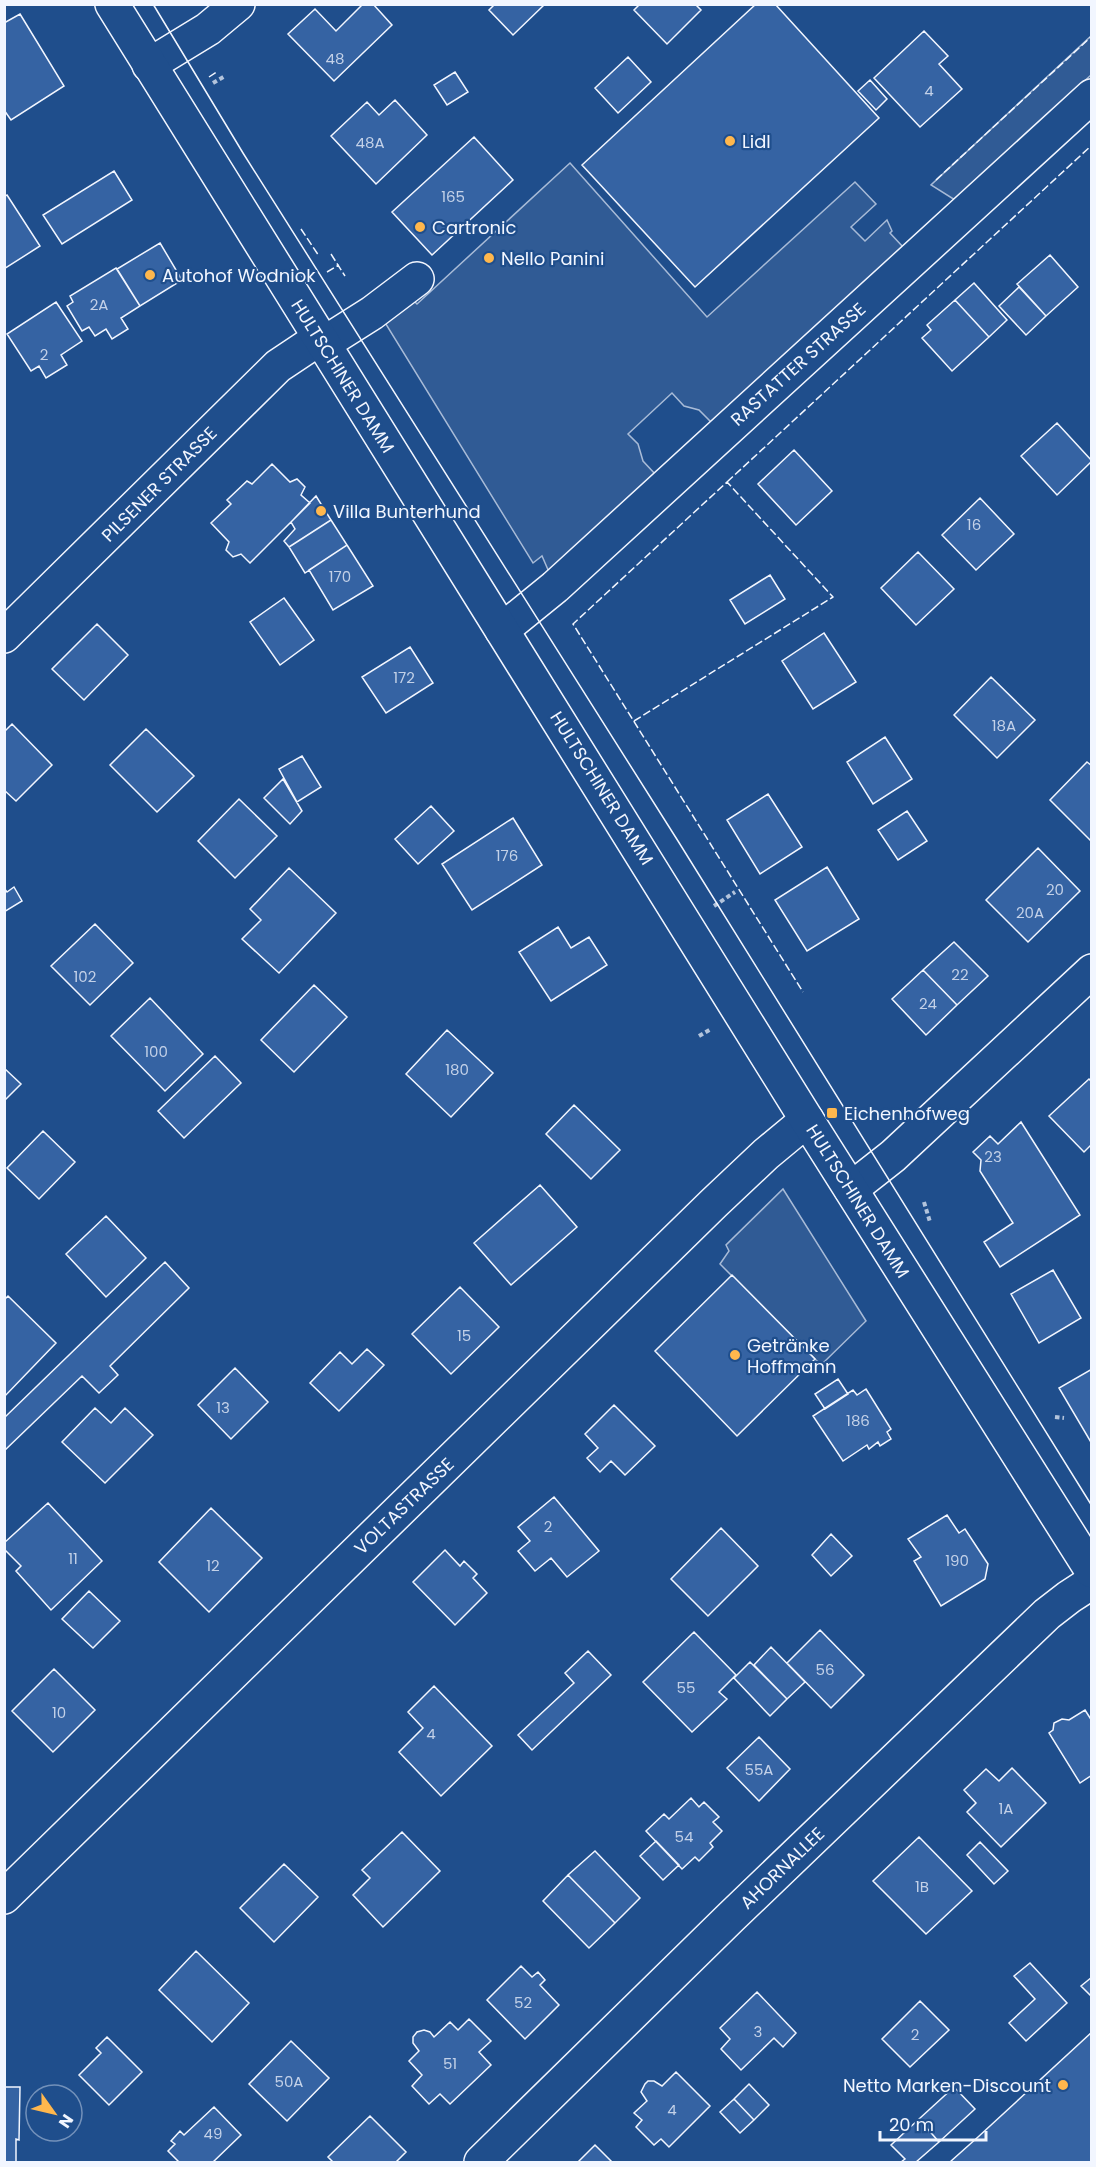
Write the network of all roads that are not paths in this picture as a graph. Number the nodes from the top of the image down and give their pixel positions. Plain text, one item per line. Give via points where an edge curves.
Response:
1 (112, 4) edge
2 (238, 4) edge
3 (149, 65) junction
4 (1092, 96) edge
5 (417, 279) dead end
6 (321, 341) junction
7 (502, 630) junction
8 (4, 636) edge
9 (1092, 971) edge
10 (807, 1120) junction
11 (850, 1189) junction
12 (1092, 1571) edge
13 (1092, 1582) edge
14 (4, 1897) edge
15 (481, 2163) edge

1 - 3 street, HULTSCHINER DAMM
2 - 3 street
3 - 6 street, HULTSCHINER DAMM
4 - 7 street, RASTATTER STRASSE via 555,587
5 - 6 street, PILSENER STRASSE via 372,313
6 - 7 street, HULTSCHINER DAMM
6 - 8 street, PILSENER STRASSE via 278,366
7 - 10 street, HULTSCHINER DAMM
9 - 11 street via 887,1162
10 - 11 street, HULTSCHINER DAMM
10 - 14 street, VOLTASTRASSE via 714,1203
11 - 12 street, HULTSCHINER DAMM
13 - 15 street, AHORNALLEE via 1047,1614 730,1917

